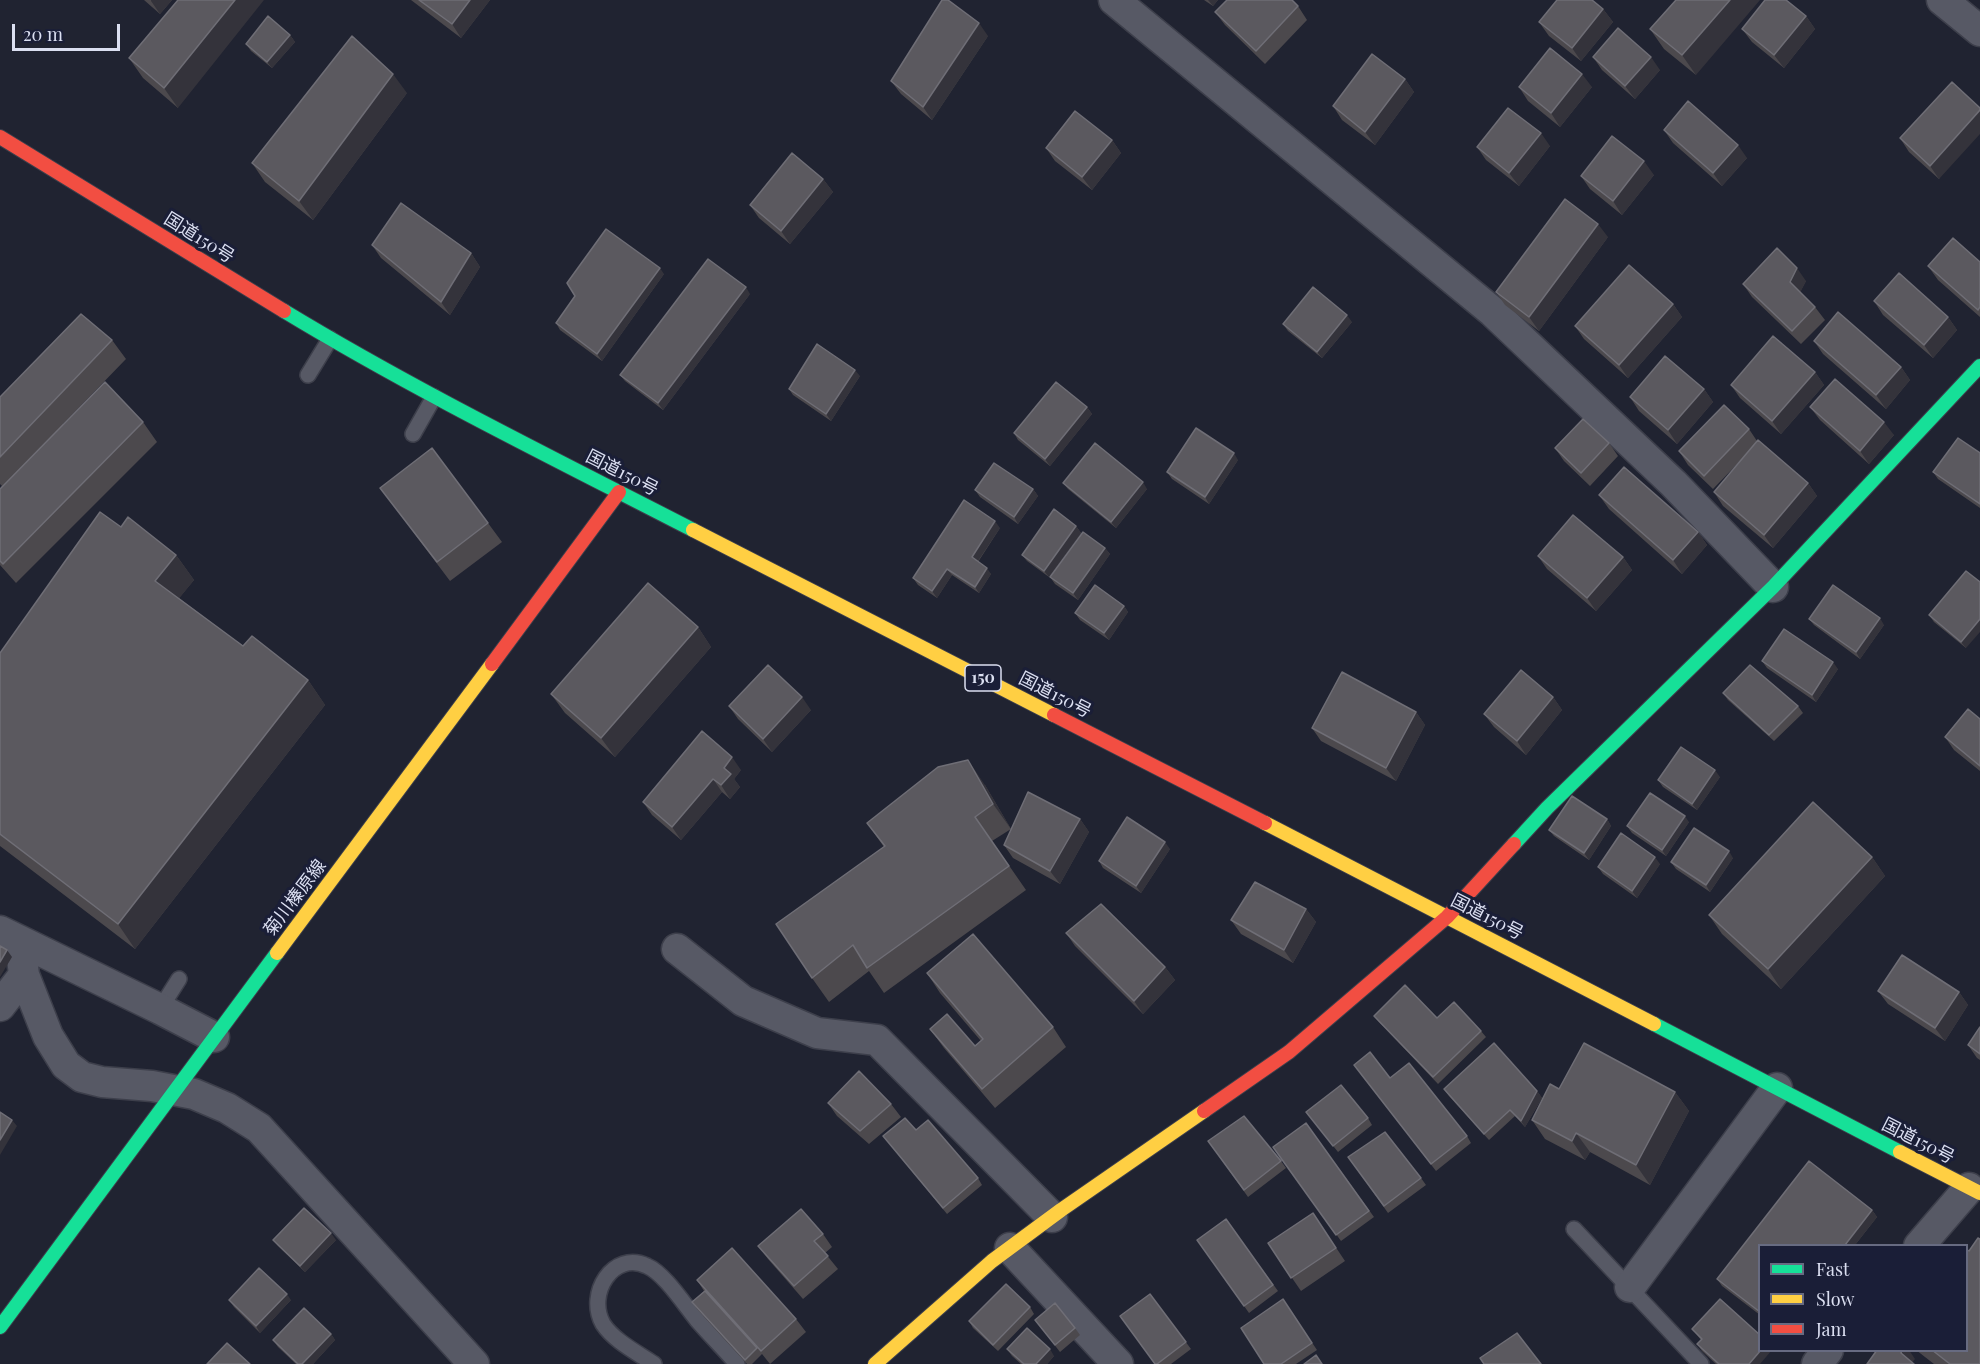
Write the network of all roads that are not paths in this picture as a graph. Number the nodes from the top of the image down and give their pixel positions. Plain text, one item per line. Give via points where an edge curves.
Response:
1 (1114, 0) edge
2 (1942, 0) edge
3 (1980, 31) edge
4 (0, 137) edge
5 (330, 339) junction
6 (1980, 366) edge
7 (308, 375) dead end
8 (434, 397) junction
9 (413, 434) dead end
10 (619, 492) junction
11 (1773, 587) junction
12 (1447, 917) junction
13 (10, 936) edge
14 (677, 949) dead end
15 (24, 975) junction
16 (179, 979) dead end
17 (0, 1006) edge
18 (160, 1009) junction
19 (214, 1037) junction
20 (1777, 1088) junction
21 (175, 1090) junction
22 (1976, 1185) edge
23 (1052, 1217) junction
24 (1575, 1230) dead end
25 (1920, 1244) edge
26 (1010, 1248) junction
27 (1630, 1287) junction
28 (0, 1327) edge
29 (1826, 1352) edge
30 (474, 1364) edge
31 (654, 1364) edge
32 (737, 1364) edge
33 (876, 1364) edge
34 (1118, 1364) edge
35 (1701, 1364) edge
36 (1817, 1364) edge

1 - 11 street via 1493,312 1673,483
2 - 3 street
4 - 5 main road, 国道150号 / 150
5 - 7 lane
5 - 8 main road, 国道150号 / 150
6 - 11 main road
8 - 9 lane
8 - 10 main road, 国道150号 / 150
10 - 12 main road, 国道150号 / 150
10 - 19 main road, 菊川榛原線
11 - 12 main road via 1547,808
12 - 20 main road, 国道150号 / 150
12 - 23 main road via 1289,1052
13 - 15 street
13 - 18 street
14 - 23 street via 743,1000 818,1033 877,1040
15 - 17 street
15 - 21 street via 48,1036 66,1065 82,1077 102,1082
16 - 18 lane
18 - 19 street
19 - 21 main road, 菊川榛原線
20 - 22 main road, 国道150号 / 150
20 - 27 street
21 - 28 main road, 菊川榛原線
21 - 30 street via 227,1108 259,1128
22 - 25 street
23 - 26 main road
24 - 27 lane
26 - 33 main road
26 - 34 street
27 - 35 lane
29 - 36 street
31 - 32 lane via 603,1323 599,1289 607,1274 619,1265 634,1262 660,1273

